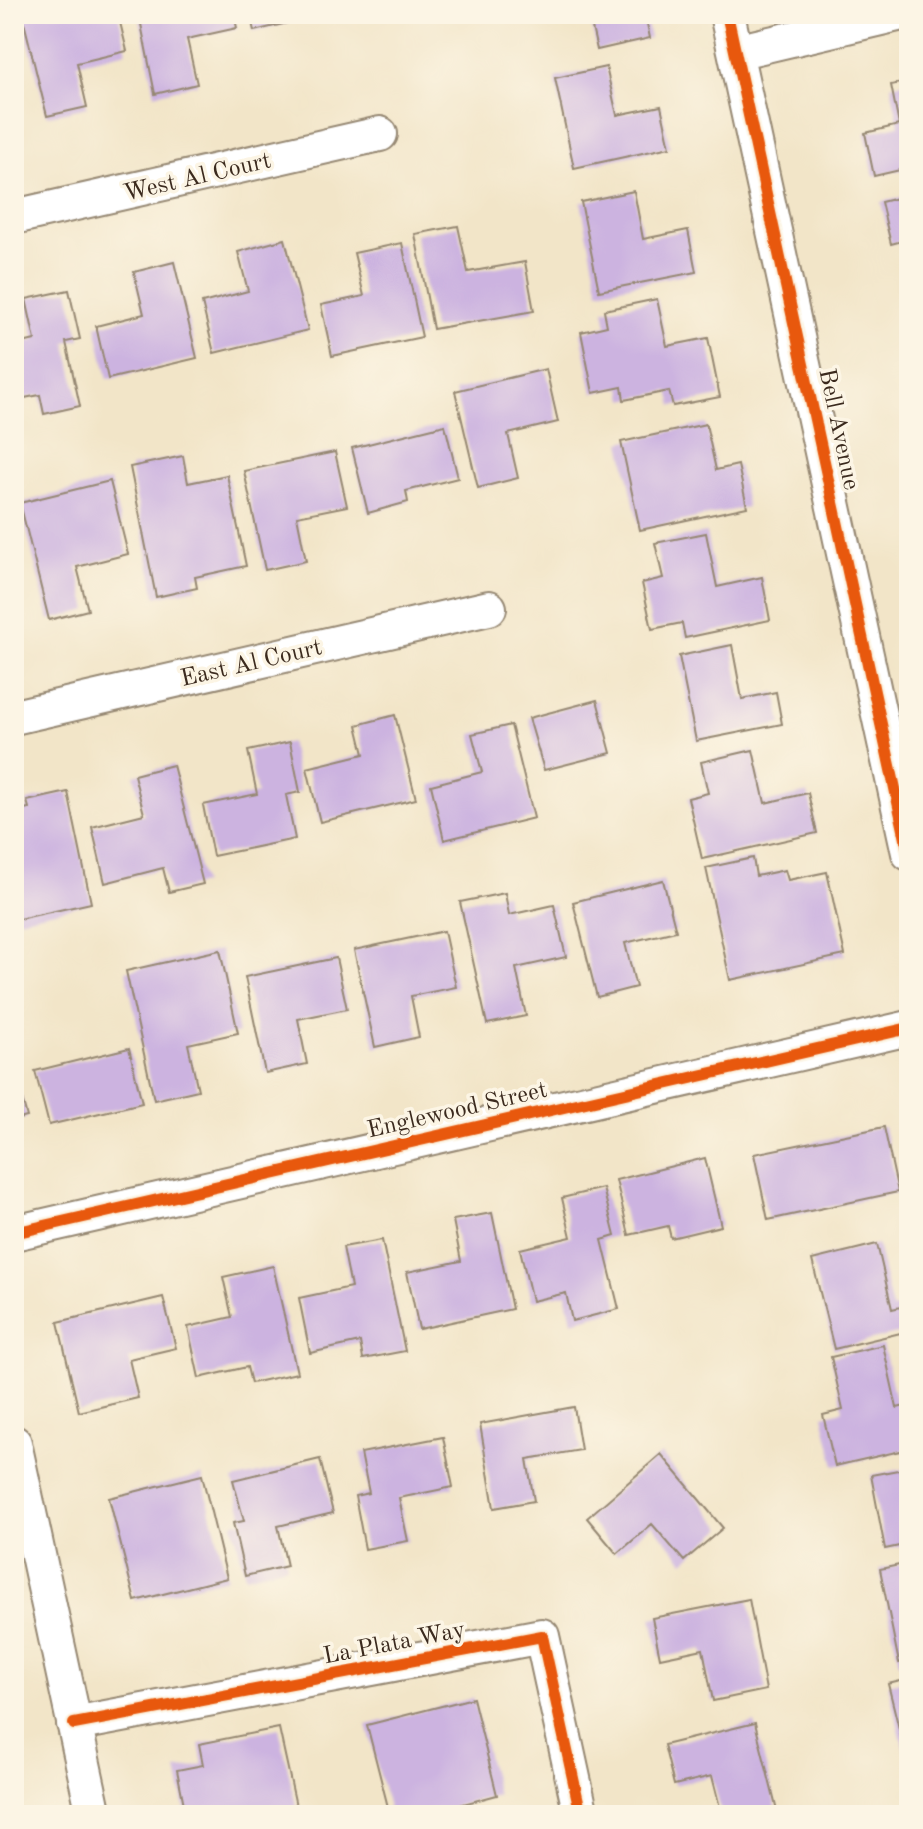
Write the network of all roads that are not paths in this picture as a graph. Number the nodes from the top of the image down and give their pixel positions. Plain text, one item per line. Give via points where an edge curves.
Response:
1 (727, 14) edge
2 (898, 14) edge
3 (736, 52) junction
4 (380, 134) dead end
5 (14, 217) edge
6 (489, 608) dead end
7 (14, 717) edge
8 (909, 853) edge
9 (909, 1028) edge
10 (14, 1233) edge
11 (14, 1443) edge
12 (74, 1724) junction
13 (94, 1815) edge
14 (581, 1815) edge

1 - 3 street, Bell Avenue
2 - 3 street
3 - 8 street, Bell Avenue
4 - 5 street, West Al Court
6 - 7 street, East Al Court
9 - 10 street, Englewood Street
11 - 12 street
12 - 13 street
12 - 14 street, La Plata Way via 542,1636

